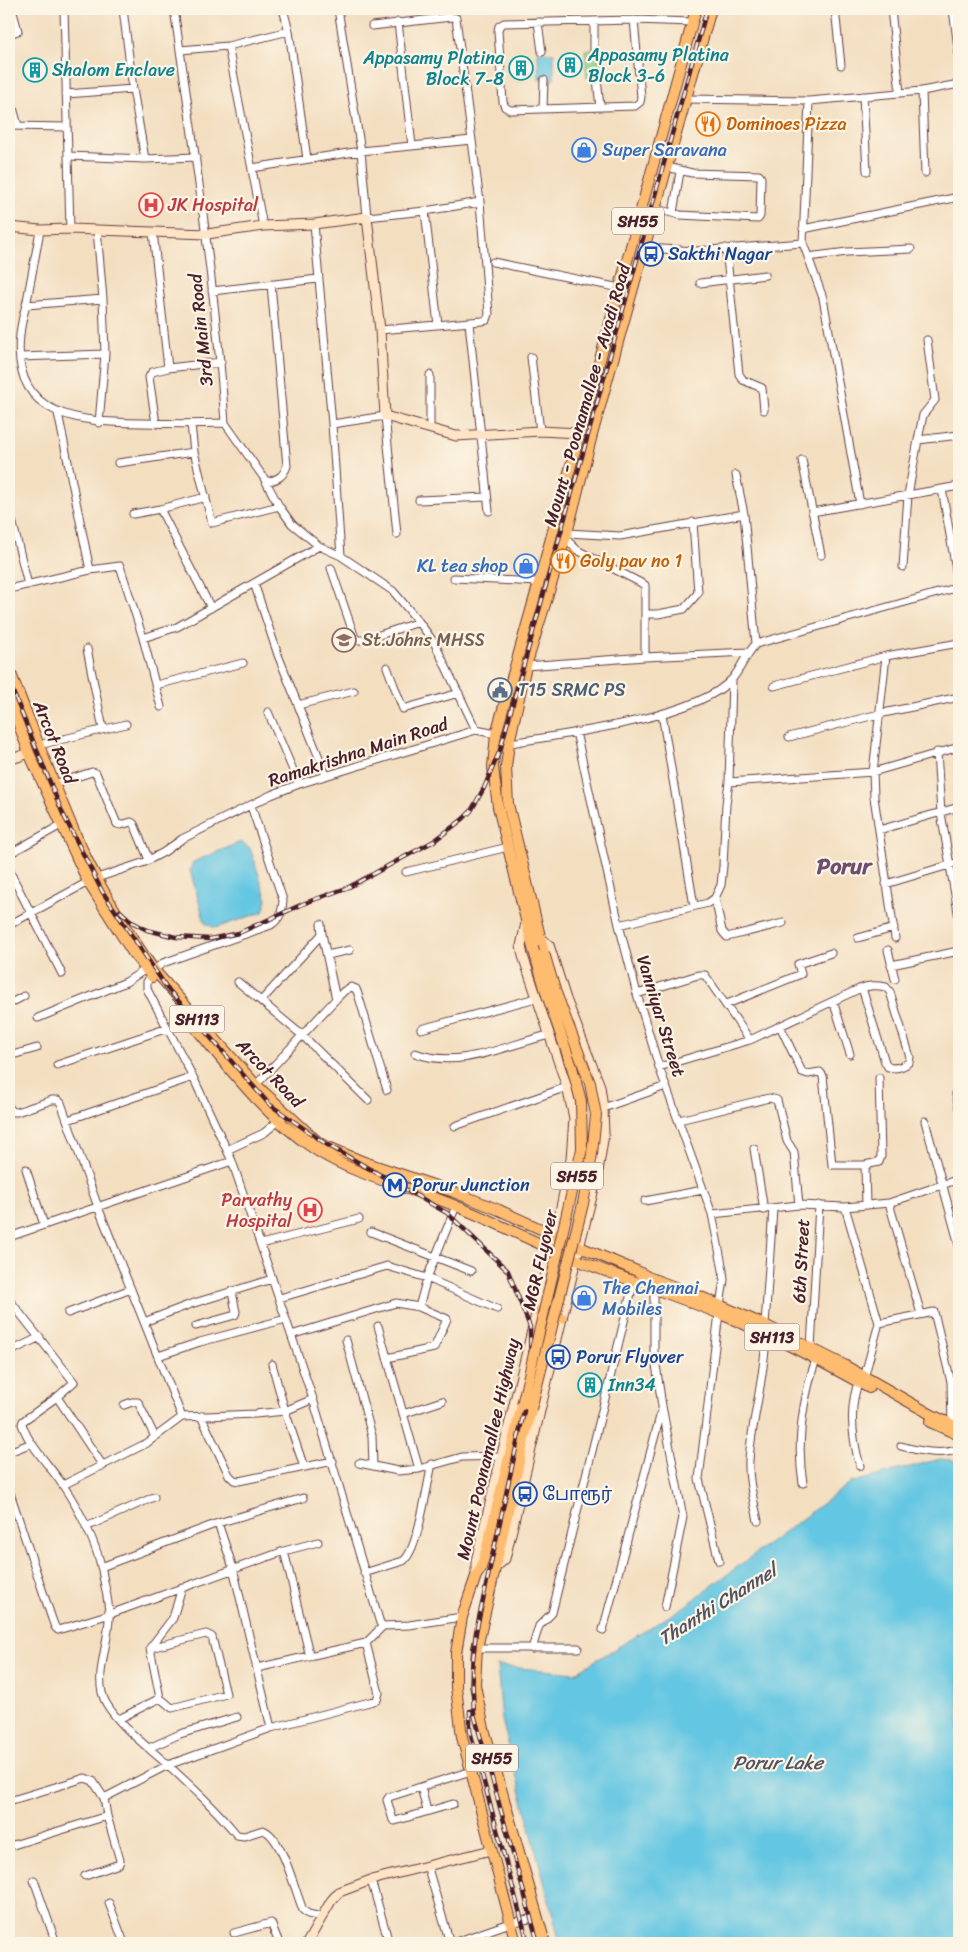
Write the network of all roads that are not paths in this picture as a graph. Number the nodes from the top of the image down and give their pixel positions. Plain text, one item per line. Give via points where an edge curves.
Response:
1 (12, 9) edge
2 (64, 9) edge
3 (123, 9) edge
4 (174, 9) edge
5 (283, 9) edge
6 (338, 9) edge
7 (696, 9) edge
8 (711, 9) edge
9 (835, 9) edge
10 (892, 9) edge
11 (953, 9) edge
12 (634, 20) junction
13 (594, 21) junction
14 (398, 22) junction
15 (538, 22) junction
16 (692, 22) junction
17 (372, 26) dead end
18 (288, 31) junction
19 (9, 34) edge
20 (228, 46) junction
21 (594, 49) dead end
22 (180, 50) junction
23 (542, 52) dead end
24 (959, 56) edge
25 (841, 65) dead end
26 (597, 78) dead end
27 (544, 80) dead end
28 (959, 84) edge
29 (133, 89) junction
30 (922, 91) junction
31 (9, 93) edge
32 (900, 93) junction
33 (66, 94) junction
34 (863, 96) junction
35 (686, 99) junction
36 (809, 101) junction
37 (600, 107) junction
38 (543, 109) junction
39 (9, 126) edge
40 (18, 126) junction
41 (68, 127) junction
42 (472, 140) junction
43 (412, 146) junction
44 (361, 151) junction
45 (68, 156) junction
46 (196, 157) junction
47 (145, 158) junction
48 (307, 158) junction
49 (667, 167) junction
50 (252, 168) junction
51 (680, 172) junction
52 (867, 172) dead end
53 (925, 173) dead end
54 (959, 198) edge
55 (480, 202) junction
56 (656, 209) junction
57 (425, 211) junction
58 (673, 213) junction
59 (367, 217) junction
60 (314, 224) junction
61 (263, 226) junction
62 (9, 227) edge
63 (70, 229) junction
64 (803, 229) junction
65 (40, 230) junction
66 (97, 230) junction
67 (153, 232) junction
68 (207, 234) junction
69 (803, 243) junction
70 (645, 248) junction
71 (726, 248) junction
72 (911, 249) dead end
73 (808, 257) junction
74 (493, 262) dead end
75 (765, 275) dead end
76 (318, 279) junction
77 (729, 280) junction
78 (700, 283) dead end
79 (271, 284) junction
80 (620, 288) junction
81 (212, 292) junction
82 (103, 300) junction
83 (26, 305) junction
84 (469, 323) junction
85 (438, 325) junction
86 (380, 330) junction
87 (928, 340) dead end
88 (105, 354) junction
89 (20, 357) junction
90 (531, 357) dead end
91 (221, 362) junction
92 (168, 368) junction
93 (597, 369) junction
94 (610, 372) junction
95 (430, 375) dead end
96 (764, 410) dead end
97 (58, 413) junction
98 (385, 416) junction
99 (99, 423) junction
100 (226, 423) junction
101 (156, 424) junction
102 (191, 424) junction
103 (332, 424) junction
104 (430, 428) junction
105 (540, 430) junction
106 (959, 434) edge
107 (482, 436) junction
108 (578, 437) junction
109 (918, 440) junction
110 (589, 446) junction
111 (194, 452) junction
112 (802, 460) dead end
113 (118, 463) dead end
114 (736, 475) dead end
115 (267, 482) junction
116 (959, 486) edge
117 (942, 489) junction
118 (908, 495) junction
119 (206, 496) junction
120 (487, 497) junction
121 (419, 500) dead end
122 (860, 504) junction
123 (279, 506) junction
124 (160, 509) junction
125 (489, 510) dead end
126 (812, 512) junction
127 (133, 514) dead end
128 (744, 514) junction
129 (12, 520) dead end
130 (693, 522) junction
131 (397, 534) dead end
132 (566, 536) junction
133 (319, 546) junction
134 (820, 555) dead end
135 (341, 556) junction
136 (903, 567) dead end
137 (331, 568) dead end
138 (90, 570) junction
139 (454, 578) dead end
140 (539, 582) junction
141 (254, 583) junction
142 (28, 585) junction
143 (959, 587) edge
144 (9, 589) edge
145 (211, 608) junction
146 (645, 614) junction
147 (536, 615) junction
148 (419, 622) junction
149 (143, 638) junction
150 (959, 643) edge
151 (756, 644) junction
152 (87, 649) dead end
153 (748, 652) junction
154 (886, 656) junction
155 (645, 657) junction
156 (243, 663) dead end
157 (387, 666) dead end
158 (526, 666) junction
159 (9, 669) edge
160 (732, 680) junction
161 (156, 686) junction
162 (774, 686) dead end
163 (354, 692) dead end
164 (459, 693) junction
165 (9, 697) edge
166 (959, 697) edge
167 (298, 705) junction
168 (161, 707) dead end
169 (268, 712) dead end
170 (662, 714) junction
171 (879, 714) junction
172 (126, 724) dead end
173 (103, 729) junction
174 (476, 730) junction
175 (576, 732) junction
176 (496, 734) junction
177 (789, 737) dead end
178 (509, 743) junction
179 (39, 745) junction
180 (959, 746) edge
181 (937, 752) junction
182 (29, 753) junction
183 (9, 760) edge
184 (873, 772) junction
185 (326, 775) junction
186 (729, 782) junction
187 (54, 784) junction
188 (299, 784) junction
189 (251, 806) junction
190 (959, 807) edge
191 (941, 813) junction
192 (60, 825) junction
193 (878, 830) junction
194 (508, 847) junction
195 (9, 854) edge
196 (150, 860) junction
197 (959, 862) edge
198 (950, 865) junction
199 (9, 871) edge
200 (406, 872) dead end
201 (93, 880) junction
202 (886, 884) junction
203 (715, 898) junction
204 (958, 904) edge
205 (694, 906) junction
206 (30, 913) junction
207 (959, 918) edge
208 (526, 923) junction
209 (784, 923) dead end
210 (321, 924) dead end
211 (9, 925) edge
212 (619, 925) junction
213 (894, 928) junction
214 (322, 934) junction
215 (540, 937) junction
216 (858, 938) dead end
217 (896, 938) dead end
218 (350, 950) dead end
219 (888, 950) dead end
220 (959, 951) edge
221 (831, 953) dead end
222 (326, 955) junction
223 (891, 965) junction
224 (150, 971) junction
225 (62, 974) dead end
226 (895, 979) dead end
227 (238, 982) dead end
228 (862, 988) junction
229 (637, 994) junction
230 (24, 996) dead end
231 (536, 998) junction
232 (336, 999) junction
233 (260, 1001) junction
234 (833, 1001) junction
235 (9, 1004) edge
236 (727, 1004) junction
237 (38, 1018) dead end
238 (780, 1026) junction
239 (168, 1028) junction
240 (421, 1029) dead end
241 (549, 1035) junction
242 (303, 1036) junction
243 (750, 1040) junction
244 (37, 1048) dead end
245 (415, 1053) dead end
246 (850, 1054) dead end
247 (9, 1056) edge
248 (57, 1065) dead end
249 (659, 1067) junction
250 (193, 1077) junction
251 (879, 1078) dead end
252 (959, 1085) edge
253 (666, 1086) junction
254 (567, 1087) junction
255 (253, 1088) junction
256 (387, 1090) dead end
257 (368, 1100) dead end
258 (9, 1107) edge
259 (603, 1108) junction
260 (959, 1108) edge
261 (282, 1117) junction
262 (68, 1120) junction
263 (679, 1120) junction
264 (925, 1121) dead end
265 (455, 1126) dead end
266 (754, 1149) dead end
267 (227, 1150) junction
268 (232, 1161) junction
269 (865, 1165) junction
270 (26, 1169) dead end
271 (959, 1179) edge
272 (942, 1184) junction
273 (566, 1186) junction
274 (703, 1190) junction
275 (593, 1193) junction
276 (645, 1200) dead end
277 (889, 1203) junction
278 (799, 1205) junction
279 (819, 1205) junction
280 (456, 1206) junction
281 (866, 1206) junction
282 (98, 1207) junction
283 (844, 1207) junction
284 (773, 1209) junction
285 (764, 1210) junction
286 (712, 1214) junction
287 (359, 1219) dead end
288 (44, 1225) junction
289 (371, 1232) dead end
290 (556, 1236) junction
291 (9, 1237) edge
292 (260, 1244) junction
293 (959, 1245) edge
294 (580, 1248) junction
295 (552, 1249) junction
296 (436, 1256) junction
297 (576, 1260) junction
298 (471, 1271) dead end
299 (427, 1278) junction
300 (272, 1279) junction
301 (634, 1281) junction
302 (654, 1288) junction
303 (131, 1289) junction
304 (232, 1292) junction
305 (9, 1293) edge
306 (280, 1298) junction
307 (10, 1302) edge
308 (419, 1307) junction
309 (497, 1309) dead end
310 (720, 1309) junction
311 (537, 1311) junction
312 (68, 1313) dead end
313 (921, 1314) junction
314 (562, 1318) junction
315 (286, 1319) junction
316 (144, 1322) junction
317 (879, 1323) junction
318 (196, 1326) dead end
319 (378, 1326) dead end
320 (765, 1329) junction
321 (291, 1335) junction
322 (40, 1337) junction
323 (346, 1340) dead end
324 (811, 1348) junction
325 (9, 1352) edge
326 (158, 1356) junction
327 (387, 1358) junction
328 (816, 1359) junction
329 (272, 1364) dead end
330 (861, 1378) junction
331 (57, 1397) junction
332 (314, 1399) junction
333 (442, 1401) dead end
334 (124, 1405) dead end
335 (662, 1406) junction
336 (285, 1411) junction
337 (403, 1414) junction
338 (201, 1416) junction
339 (182, 1417) junction
340 (955, 1427) edge
341 (959, 1435) edge
342 (156, 1437) junction
343 (32, 1443) junction
344 (901, 1446) dead end
345 (959, 1449) edge
346 (9, 1452) edge
347 (503, 1456) junction
348 (333, 1461) junction
349 (359, 1463) dead end
350 (432, 1464) junction
351 (104, 1466) junction
352 (373, 1466) junction
353 (860, 1466) dead end
354 (304, 1467) junction
355 (419, 1469) junction
356 (803, 1483) dead end
357 (63, 1485) junction
358 (9, 1490) edge
359 (154, 1497) dead end
360 (303, 1498) dead end
361 (758, 1521) dead end
362 (218, 1523) junction
363 (86, 1527) junction
364 (318, 1542) dead end
365 (284, 1551) junction
366 (719, 1561) dead end
367 (101, 1567) junction
368 (233, 1568) junction
369 (494, 1569) junction
370 (364, 1573) junction
371 (476, 1576) junction
372 (182, 1587) junction
373 (665, 1607) dead end
374 (110, 1614) junction
375 (462, 1617) junction
376 (383, 1626) junction
377 (603, 1630) dead end
378 (366, 1642) junction
379 (150, 1648) junction
380 (477, 1648) junction
381 (578, 1648) dead end
382 (532, 1649) junction
383 (310, 1657) junction
384 (257, 1668) junction
385 (160, 1698) junction
386 (237, 1717) dead end
387 (119, 1719) junction
388 (270, 1728) junction
389 (149, 1748) junction
390 (168, 1765) junction
391 (471, 1771) junction
392 (421, 1787) junction
393 (104, 1798) junction
394 (9, 1801) edge
395 (453, 1804) dead end
396 (427, 1811) junction
397 (107, 1816) junction
398 (10, 1846) edge
399 (491, 1850) junction
400 (427, 1865) junction
401 (85, 1876) dead end
402 (34, 1880) dead end
403 (371, 1880) junction
404 (109, 1903) dead end
405 (322, 1917) junction
406 (538, 1917) junction
407 (510, 1923) junction
408 (234, 1933) dead end
409 (56, 1943) edge
410 (124, 1943) edge
411 (279, 1943) edge
412 (307, 1943) edge
413 (389, 1943) edge
414 (452, 1943) edge
415 (516, 1943) edge
416 (545, 1943) edge

1 - 19 street via 18,31
2 - 33 street
3 - 29 street
4 - 22 street, 3rd Main Road
5 - 18 street
6 - 44 street
7 - 16 main road, Mount - Poonamallee - Avadi Road / SH55
8 - 35 main road, Mount - Poonamallee - Avadi Road / SH55
9 - 25 street
10 - 32 street
11 - 24 street
12 - 13 street
12 - 16 street
12 - 37 street via 640,102 635,106
13 - 15 street
13 - 21 street
14 - 17 street
14 - 42 street via 456,18
14 - 43 street
15 - 23 street
15 - 38 street via 504,23 498,30 505,107 510,110
16 - 80 main road, Mount - Poonamallee - Avadi Road / SH55
18 - 20 street
18 - 48 street
20 - 22 street
20 - 50 street
22 - 46 street, 3rd Main Road
26 - 37 street
27 - 38 street
28 - 30 street
29 - 33 street
29 - 47 street
30 - 32 street
30 - 53 street
31 - 40 street
32 - 34 street
33 - 41 street
34 - 36 street
34 - 52 street
35 - 36 street
35 - 49 main road, Mount - Poonamallee - Avadi Road / SH55
36 - 64 street
37 - 38 street
39 - 40 street
40 - 41 street
41 - 45 street
42 - 43 street
42 - 55 street
43 - 44 street
44 - 48 street
44 - 59 street
45 - 47 street
45 - 63 street
46 - 47 street
46 - 68 street, 3rd Main Road
48 - 50 street
49 - 51 street
49 - 56 main road, Mount - Poonamallee - Avadi Road / SH55
50 - 61 street
51 - 58 street
51 - 58 street via 759,175 760,216 758,219
54 - 64 street
55 - 57 street
55 - 84 street via 489,314 487,320
56 - 58 street
56 - 70 main road, Mount - Poonamallee - Avadi Road / SH55
57 - 59 street
57 - 85 street
59 - 60 street
59 - 86 street
60 - 61 street
60 - 76 street
61 - 68 street
62 - 65 street
63 - 65 street
63 - 66 street
64 - 69 street
65 - 83 street
66 - 67 street
66 - 82 street
67 - 68 street
67 - 92 street
68 - 81 street, 3rd Main Road
69 - 71 street
69 - 73 street
70 - 71 street via 696,251
70 - 94 main road, Mount - Poonamallee - Avadi Road / SH55
71 - 77 street
72 - 73 street
73 - 122 street via 823,298
74 - 80 street
75 - 77 street
76 - 79 street
76 - 103 street
77 - 78 street
77 - 96 street via 739,374 744,380 762,388
79 - 81 street
79 - 115 street via 287,466 284,475
80 - 93 main road, Mount - Poonamallee - Avadi Road / SH55
81 - 91 street, 3rd Main Road
82 - 83 street
82 - 88 street
83 - 89 street
84 - 85 street
84 - 107 street
85 - 86 street
86 - 98 street
87 - 109 street via 934,400 923,415
88 - 89 street
88 - 99 street
89 - 97 street via 32,393 43,405
90 - 105 street
91 - 92 street
91 - 100 street, 3rd Main Road
92 - 101 street via 155,370 150,377
93 - 94 main road
93 - 108 main road, Mount - Poonamallee - Avadi Road / SH55
94 - 110 main road, Mount - Poonamallee - Avadi Road / SH55
95 - 104 street
97 - 99 street
97 - 138 street
98 - 103 street
98 - 104 street
98 - 131 street
99 - 101 street
100 - 102 street
100 - 115 street
101 - 102 street
102 - 111 street
103 - 135 street
104 - 107 street via 456,436
105 - 107 street
105 - 108 street
106 - 109 street
107 - 120 street
108 - 110 main road
108 - 140 main road, Mount - Poonamallee - Avadi Road / SH55
109 - 118 street
110 - 132 main road, Mount - Poonamallee - Avadi Road / SH55
111 - 113 street
111 - 119 street
112 - 126 street
114 - 128 street
115 - 123 street
116 - 117 street
117 - 118 street
117 - 143 street
118 - 122 street
118 - 136 street
119 - 123 street via 212,523
119 - 124 street
120 - 121 street
120 - 125 street
122 - 126 street
123 - 133 street via 292,524
124 - 127 street
124 - 145 street
126 - 134 street
128 - 130 street
128 - 151 street
129 - 142 street
130 - 132 street via 620,536
130 - 146 street via 698,593 684,609
132 - 146 street via 577,550 645,585
132 - 147 main road, Mount - Poonamallee - Avadi Road / SH55
133 - 135 street
133 - 141 street
135 - 148 street via 393,591
137 - 148 street via 358,640
138 - 142 street
138 - 149 street via 120,566
139 - 140 street
140 - 147 main road, Mount - Poonamallee - Avadi Road / SH55
141 - 145 street
141 - 167 street
142 - 144 street
143 - 151 street
145 - 149 street via 177,627
146 - 155 street
147 - 158 main road, Mount - Poonamallee - Avadi Road / SH55
147 - 176 main road, Mount - Poonamallee - Avadi Road / SH55
148 - 164 street via 435,644
149 - 161 street
150 - 154 street
151 - 153 street
152 - 173 street
153 - 155 street
153 - 160 street
154 - 162 street
154 - 171 street
155 - 158 street
156 - 161 street
157 - 164 street via 403,709
158 - 178 main road, Mount - Poonamallee - Avadi Road / SH55
159 - 179 main road, Arcot Road / SH113
160 - 170 street via 707,699
160 - 186 street
161 - 168 street
163 - 167 street
164 - 174 street
165 - 182 main road, Arcot Road / SH113
166 - 171 street
167 - 185 street
169 - 188 street
170 - 175 street
170 - 205 street
171 - 177 street
171 - 184 street
172 - 173 street
173 - 179 street
174 - 176 street
174 - 185 street, Ramakrishna Main Road
175 - 178 street
175 - 212 street, Vanniyar Street
176 - 194 main road, Mount - Poonamallee - Avadi Road / SH55 via 493,767
178 - 215 main road, Mount - Poonamallee - Avadi Road / SH55 via 506,767 508,804
179 - 187 main road, Arcot Road / SH113
180 - 181 street
181 - 184 street
181 - 191 street
182 - 183 street
182 - 192 main road, Arcot Road / SH113
184 - 186 street
184 - 193 street
185 - 188 street, Ramakrishna Main Road
186 - 203 street via 721,885
187 - 196 street via 96,773 117,824 134,824
187 - 201 main road, Arcot Road / SH113
188 - 189 street, Ramakrishna Main Road
189 - 196 street, Ramakrishna Main Road via 182,840
189 - 224 street via 283,900 279,920 163,963
190 - 191 street
191 - 193 street
191 - 198 street
192 - 195 street
192 - 201 main road, Arcot Road / SH113
193 - 202 street
194 - 200 street
194 - 208 main road, Mount - Poonamallee - Avadi Road / SH55
196 - 201 street, Ramakrishna Main Road
197 - 198 street
198 - 202 street
198 - 204 street
199 - 206 street
201 - 206 street, Ramakrishna Main Road
201 - 224 main road, Arcot Road / SH113
202 - 213 street
203 - 205 street
203 - 209 street via 722,931 727,937
204 - 207 street
205 - 212 street
206 - 211 street, Ramakrishna Main Road
206 - 225 street
208 - 231 street, Mount Poonamallee Highway via 522,946
208 - 371 main road, MGR FLyover / SH55, bridge via 581,1101 582,1150 488,1547
210 - 214 street
212 - 229 street, Vanniyar Street
213 - 216 street
213 - 217 street
214 - 222 street
214 - 233 street
215 - 259 street, Mount Poonamallee Highway via 549,945 600,1086
215 - 369 main road, MGR FLyover / SH55, bridge via 555,990 590,1083 596,1115 583,1204
218 - 222 street
219 - 223 street
220 - 223 street
221 - 236 street via 798,964 801,974
222 - 232 street
223 - 226 street
224 - 237 street
224 - 239 street via 147,987
224 - 255 main road, Arcot Road / SH113
227 - 233 street
228 - 228 street via 876,985 886,987 890,992 910,1057 905,1066 893,1068 885,1062
228 - 234 street
229 - 236 street via 702,974 708,977
229 - 249 street, Vanniyar Street
230 - 235 street
231 - 240 street
231 - 241 street, Mount Poonamallee Highway
232 - 242 street
232 - 256 street via 349,987 356,989
233 - 242 street
234 - 238 street
234 - 246 street
236 - 243 street
238 - 243 street
238 - 269 street via 802,1072 820,1072 824,1076 832,1164
239 - 248 street
239 - 250 street
241 - 245 street via 452,1060
241 - 254 street, Mount Poonamallee Highway
242 - 255 street
242 - 257 street
243 - 249 street
244 - 247 street
249 - 253 street, Vanniyar Street
250 - 262 street
250 - 267 street
251 - 269 street via 880,1159 876,1164
252 - 260 street via 956,1094
253 - 259 street
253 - 263 street, Vanniyar Street
254 - 265 street
254 - 273 street, Mount Poonamallee Highway via 574,1118
255 - 261 main road, Arcot Road / SH113
258 - 262 street via 17,1112 55,1099 61,1102
259 - 275 street, Mount Poonamallee Highway via 604,1134
261 - 267 street via 264,1134
261 - 280 main road, Arcot Road / SH113 via 316,1150 341,1163
261 - 290 main road, Arcot Road / SH113 via 341,1154 454,1192
262 - 282 street
263 - 274 street, Vanniyar Street
263 - 278 street via 769,1098 777,1100 787,1141 794,1152
264 - 272 street
266 - 285 street
267 - 268 street
268 - 282 street
268 - 292 street
269 - 281 street
270 - 288 street
271 - 272 street
272 - 277 street
272 - 293 street
273 - 275 street
273 - 290 street, Mount Poonamallee Highway
274 - 276 street
274 - 286 street, Vanniyar Street
275 - 294 street, Mount Poonamallee Highway
277 - 281 street
277 - 313 street
278 - 279 street
278 - 284 street
279 - 283 street
279 - 324 street, 6th Street
280 - 295 main road, Arcot Road / SH113
280 - 296 street
281 - 283 street
282 - 288 street
282 - 303 street
283 - 317 street
284 - 285 street
284 - 320 street
285 - 286 street
286 - 310 street, Vanniyar Street via 724,1280
287 - 292 street
288 - 291 street
289 - 296 street
290 - 294 main road, SH113
290 - 295 street, Mount Poonamallee Highway
292 - 300 street
294 - 297 street, Mount Poonamallee Highway
294 - 310 main road, SH113
295 - 297 main road, SH113
295 - 311 street, Mount Poonamallee Highway
296 - 298 street
296 - 299 street
297 - 301 main road, SH113
297 - 314 street, Mount Poonamallee Highway
299 - 306 street via 387,1266
299 - 308 street
299 - 309 street
300 - 304 street
300 - 306 street
301 - 302 main road, SH113
301 - 382 street via 552,1613 539,1626
302 - 310 main road, SH113
302 - 335 street via 654,1351
303 - 312 street
303 - 316 street
304 - 316 street
304 - 318 street via 235,1315
305 - 307 street
306 - 315 street
307 - 322 street
308 - 321 street via 392,1304
308 - 327 street via 447,1319 434,1348
310 - 320 main road, SH113
310 - 366 street, Vanniyar Street via 699,1479
311 - 314 main road
311 - 347 street, Mount Poonamallee Highway
313 - 317 street
313 - 340 street via 934,1312 951,1382
314 - 369 street, Mount Poonamallee Highway via 505,1559
315 - 321 street
315 - 326 street
316 - 326 street
317 - 330 street
319 - 327 street
320 - 324 main road, SH113
320 - 328 main road, SH113
320 - 361 street via 762,1380 749,1462
321 - 332 street
322 - 325 street
322 - 331 street via 74,1382
323 - 352 street via 372,1436
324 - 330 main road, SH113
326 - 339 street
327 - 337 street
328 - 330 main road, SH113
328 - 356 street via 807,1386 801,1431 799,1462
329 - 336 street
330 - 340 main road, SH113
330 - 341 main road, SH113 via 936,1425
330 - 353 street via 852,1410
331 - 343 street via 23,1421 22,1427
331 - 351 street
332 - 336 street
332 - 348 street
333 - 337 street
334 - 342 street via 138,1402
335 - 373 street via 683,1517
335 - 377 street
336 - 338 street
336 - 354 street
337 - 355 street
338 - 339 street
338 - 354 street via 229,1476 234,1480
339 - 342 street
342 - 351 street
343 - 346 street
343 - 357 street
344 - 345 street via 922,1452
347 - 350 street via 462,1457
347 - 371 street, Mount Poonamallee Highway via 476,1561
348 - 354 street
348 - 370 street
349 - 352 street
350 - 355 street
350 - 370 street via 415,1542 408,1558
351 - 357 street
352 - 355 street via 398,1471
357 - 363 street
358 - 374 street via 55,1627 63,1629
359 - 363 street
360 - 362 street
362 - 367 street
362 - 368 street
363 - 367 street
364 - 365 street
365 - 368 street
365 - 383 street
367 - 374 street
368 - 372 street
368 - 384 street
369 - 380 main road, SH55
370 - 376 street
371 - 375 main road, SH55
372 - 374 street
372 - 379 street via 172,1618
374 - 387 street via 100,1688 107,1706
375 - 376 street
375 - 391 main road, SH55 via 456,1654 456,1687 462,1737
376 - 378 street
378 - 383 street
378 - 388 street via 379,1693 377,1700
379 - 385 street
379 - 385 street via 206,1634 212,1637 226,1694 172,1708
380 - 382 street
380 - 406 main road, SH55 via 475,1685 484,1729
381 - 382 street
383 - 384 street
384 - 388 street
385 - 387 street
386 - 389 street via 180,1734
387 - 389 street
388 - 390 street
389 - 390 street
390 - 393 street
390 - 405 street via 218,1812 237,1835 262,1830 271,1836 282,1854 303,1910
391 - 392 street
391 - 399 main road, SH55
392 - 396 street
392 - 396 street via 386,1800 394,1821
393 - 394 street via 93,1781 85,1778
393 - 397 street
395 - 396 street
397 - 398 street
397 - 401 street via 119,1864
399 - 400 street
399 - 407 main road, SH55
400 - 403 street
400 - 414 street
402 - 409 street
403 - 405 street via 339,1892
403 - 413 street
404 - 410 street
405 - 412 street
406 - 407 street
406 - 416 main road, SH55
407 - 414 street
407 - 415 main road, SH55
408 - 411 street via 271,1923

